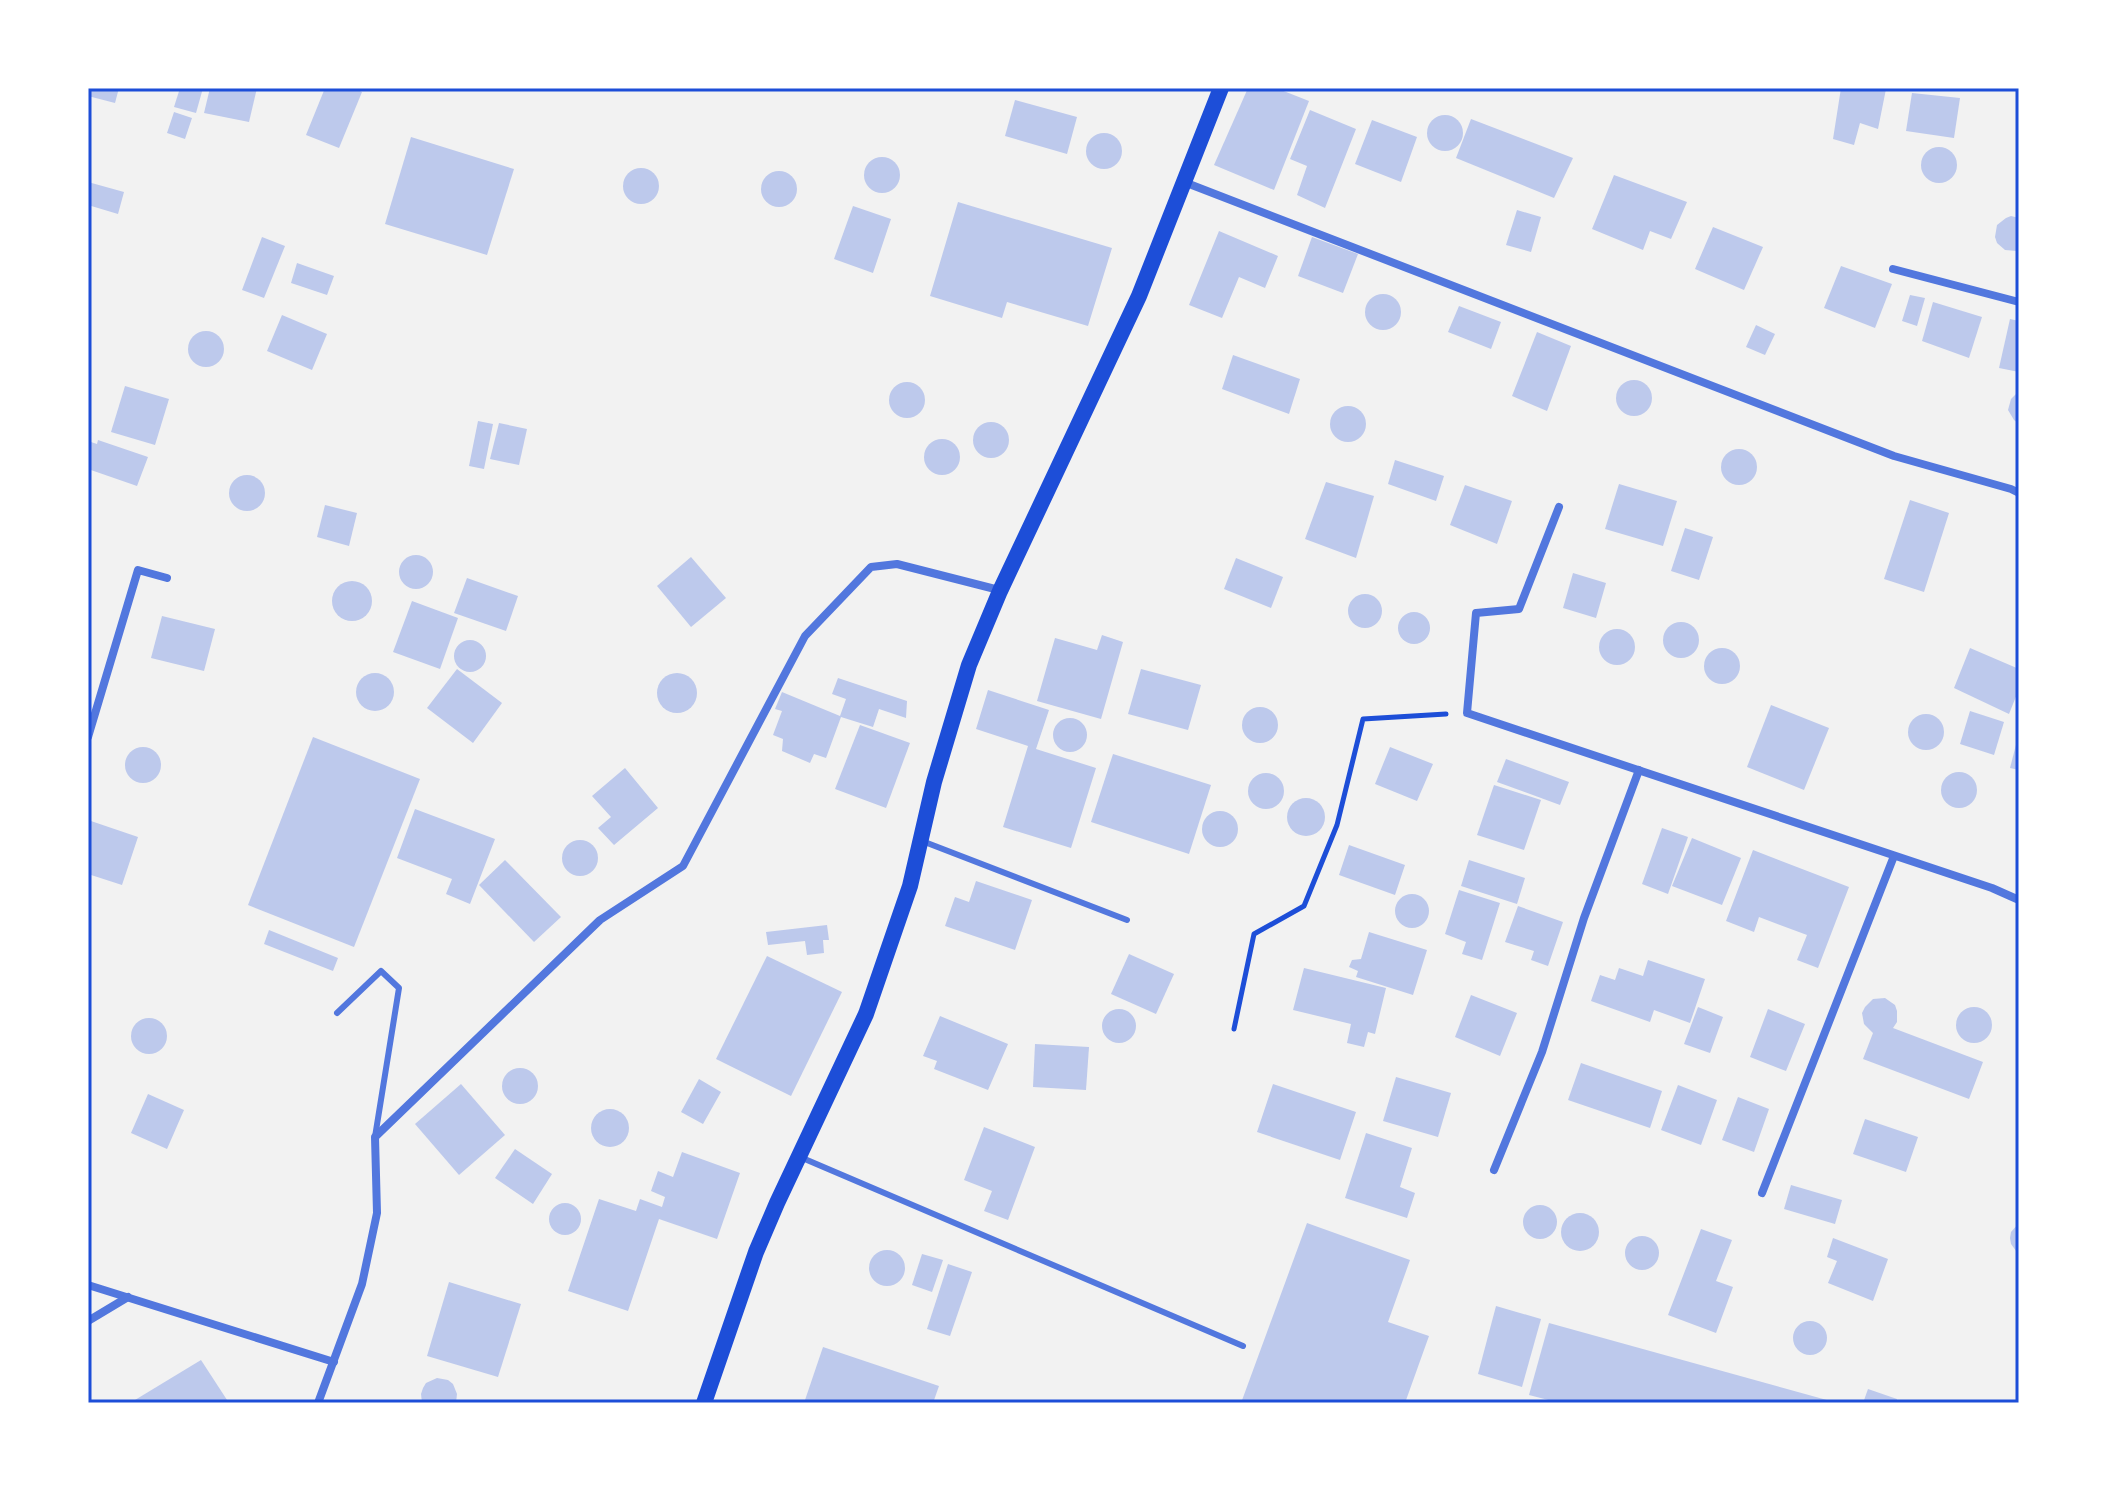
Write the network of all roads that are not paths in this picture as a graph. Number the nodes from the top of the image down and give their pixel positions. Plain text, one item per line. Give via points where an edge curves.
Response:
1 (1221, 88) edge
2 (1184, 182) junction
3 (1893, 269) dead end
4 (2019, 302) edge
5 (2019, 493) edge
6 (1559, 507) dead end
7 (167, 578) dead end
8 (1000, 591) junction
9 (88, 737) edge
10 (1639, 770) junction
11 (922, 841) junction
12 (1894, 856) junction
13 (2019, 900) edge
14 (1127, 920) dead end
15 (337, 1013) dead end
16 (375, 1137) junction
17 (800, 1157) junction
18 (1494, 1170) dead end
19 (1762, 1193) dead end
20 (88, 1285) edge
21 (128, 1297) junction
22 (88, 1321) edge
23 (1243, 1346) dead end
24 (334, 1362) junction
25 (318, 1403) edge
26 (704, 1403) edge

1 - 2 main road
2 - 5 street via 1894,456
2 - 8 main road via 1139,296
3 - 4 street
6 - 10 street via 1519,609 1476,613 1467,713
7 - 9 street via 138,570
8 - 11 main road via 949,728
8 - 16 street via 897,564 871,567 805,636 683,866 600,920
10 - 12 street
10 - 18 street via 1542,1052
11 - 14 lane
11 - 17 main road via 866,1014
12 - 13 street
12 - 19 street
15 - 16 lane via 381,971 399,988
16 - 24 street via 377,1213 362,1284
17 - 23 lane
17 - 26 main road via 756,1252
20 - 21 street
21 - 22 street
21 - 24 street
24 - 25 street

